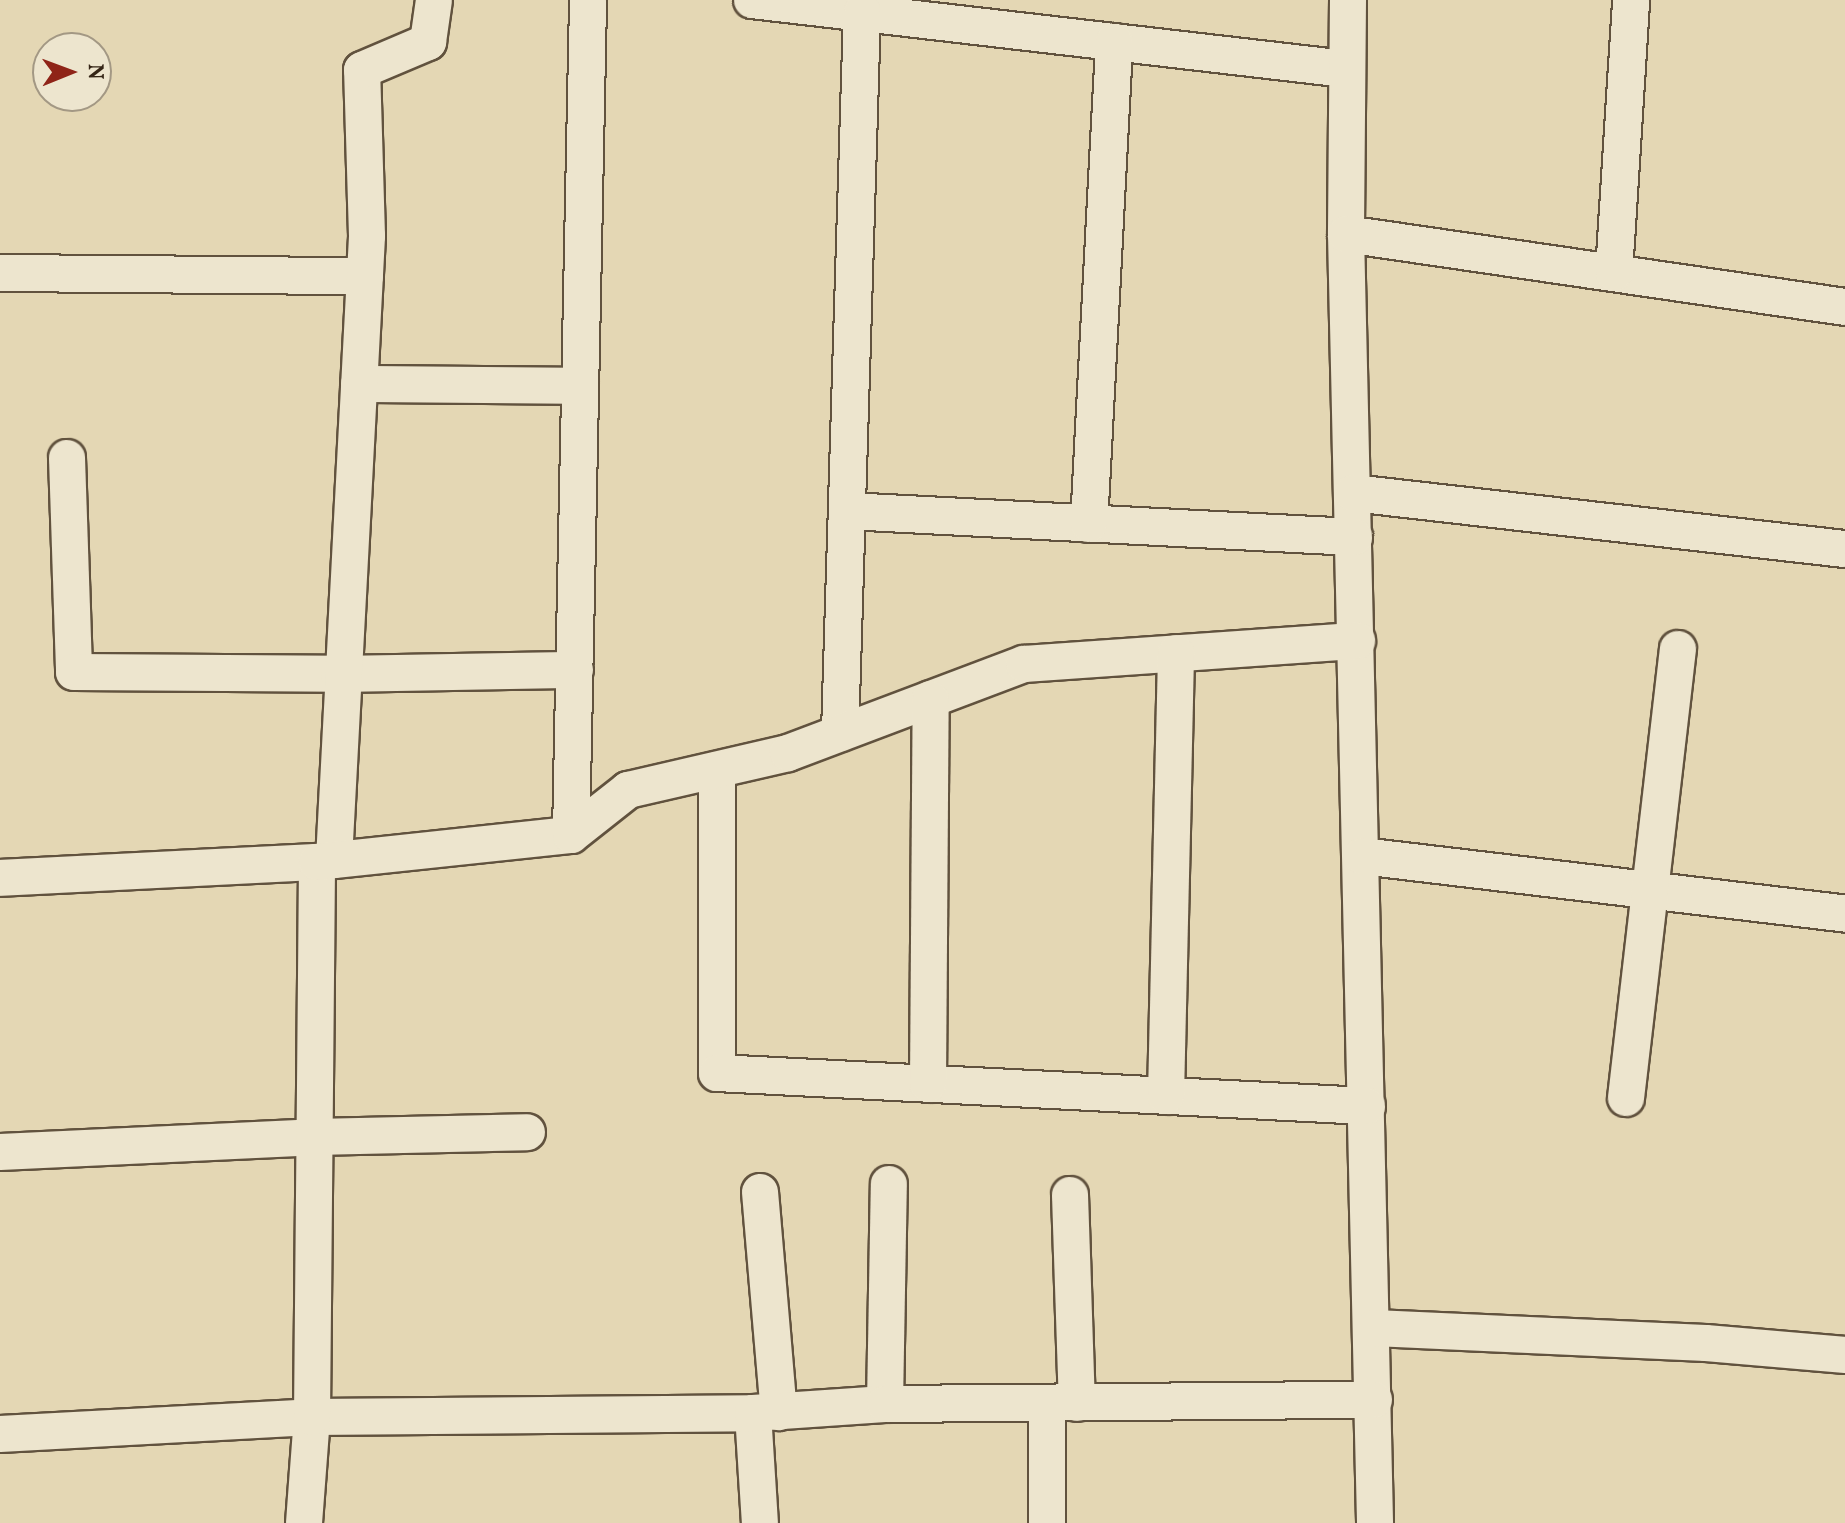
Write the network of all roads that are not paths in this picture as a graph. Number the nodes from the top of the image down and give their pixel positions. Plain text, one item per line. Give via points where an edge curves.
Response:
1 (434, 0) edge
2 (588, 0) edge
3 (752, 0) edge
4 (1348, 0) edge
5 (1631, 0) edge
6 (862, 12) junction
7 (1114, 42) junction
8 (1346, 69) junction
9 (1346, 234) junction
10 (0, 273) edge
11 (1614, 273) junction
12 (365, 276) junction
13 (1845, 307) edge
14 (359, 384) junction
15 (580, 386) junction
16 (67, 458) dead end
17 (1353, 493) junction
18 (847, 511) junction
19 (1089, 524) junction
20 (1354, 537) junction
21 (1845, 549) edge
22 (1357, 641) junction
23 (1678, 649) dead end
24 (1176, 653) junction
25 (575, 670) junction
26 (344, 674) junction
27 (931, 699) junction
28 (840, 733) junction
29 (717, 770) junction
30 (571, 835) junction
31 (1362, 856) junction
32 (325, 861) junction
33 (0, 878) edge
34 (1649, 890) junction
35 (1845, 914) edge
36 (928, 1084) junction
37 (1166, 1096) junction
38 (1626, 1098) dead end
39 (1367, 1106) junction
40 (527, 1132) dead end
41 (314, 1137) junction
42 (0, 1152) edge
43 (889, 1184) dead end
44 (760, 1192) dead end
45 (1070, 1195) dead end
46 (1374, 1328) junction
47 (1845, 1355) edge
48 (1374, 1400) junction
49 (1062, 1403) junction
50 (885, 1404) junction
51 (766, 1412) junction
52 (312, 1417) junction
53 (0, 1434) edge
54 (304, 1523) edge
55 (760, 1523) edge
56 (1047, 1523) edge
57 (1375, 1523) edge

1 - 12 street via 428,42 362,70
2 - 15 street
3 - 6 street
4 - 8 street
5 - 11 street
6 - 7 street
6 - 18 street
7 - 8 street
7 - 19 street
8 - 9 street
9 - 11 street
9 - 17 street
10 - 12 street
11 - 13 street
12 - 14 street
14 - 15 street
14 - 26 street
15 - 25 street
16 - 26 street via 74,672
17 - 20 street
17 - 21 street
18 - 19 street
18 - 28 street
19 - 20 street
20 - 22 street
22 - 24 street
22 - 31 street
23 - 34 street
24 - 27 street via 1024,664
24 - 37 street
25 - 26 street
25 - 30 street
26 - 32 street
27 - 28 street
27 - 36 street
28 - 29 street via 788,753
29 - 30 street via 628,790
29 - 36 street via 717,1073
30 - 32 street
31 - 34 street
31 - 39 street
32 - 33 street
32 - 41 street
34 - 35 street
34 - 38 street
36 - 37 street
37 - 39 street
39 - 46 street
40 - 41 street
41 - 42 street
41 - 52 street
43 - 50 street
44 - 51 street
45 - 49 street
46 - 47 street via 1706,1343
46 - 48 street
48 - 49 street
48 - 57 street
49 - 50 street
49 - 56 street
50 - 51 street
51 - 52 street
51 - 55 street
52 - 53 street
52 - 54 street

